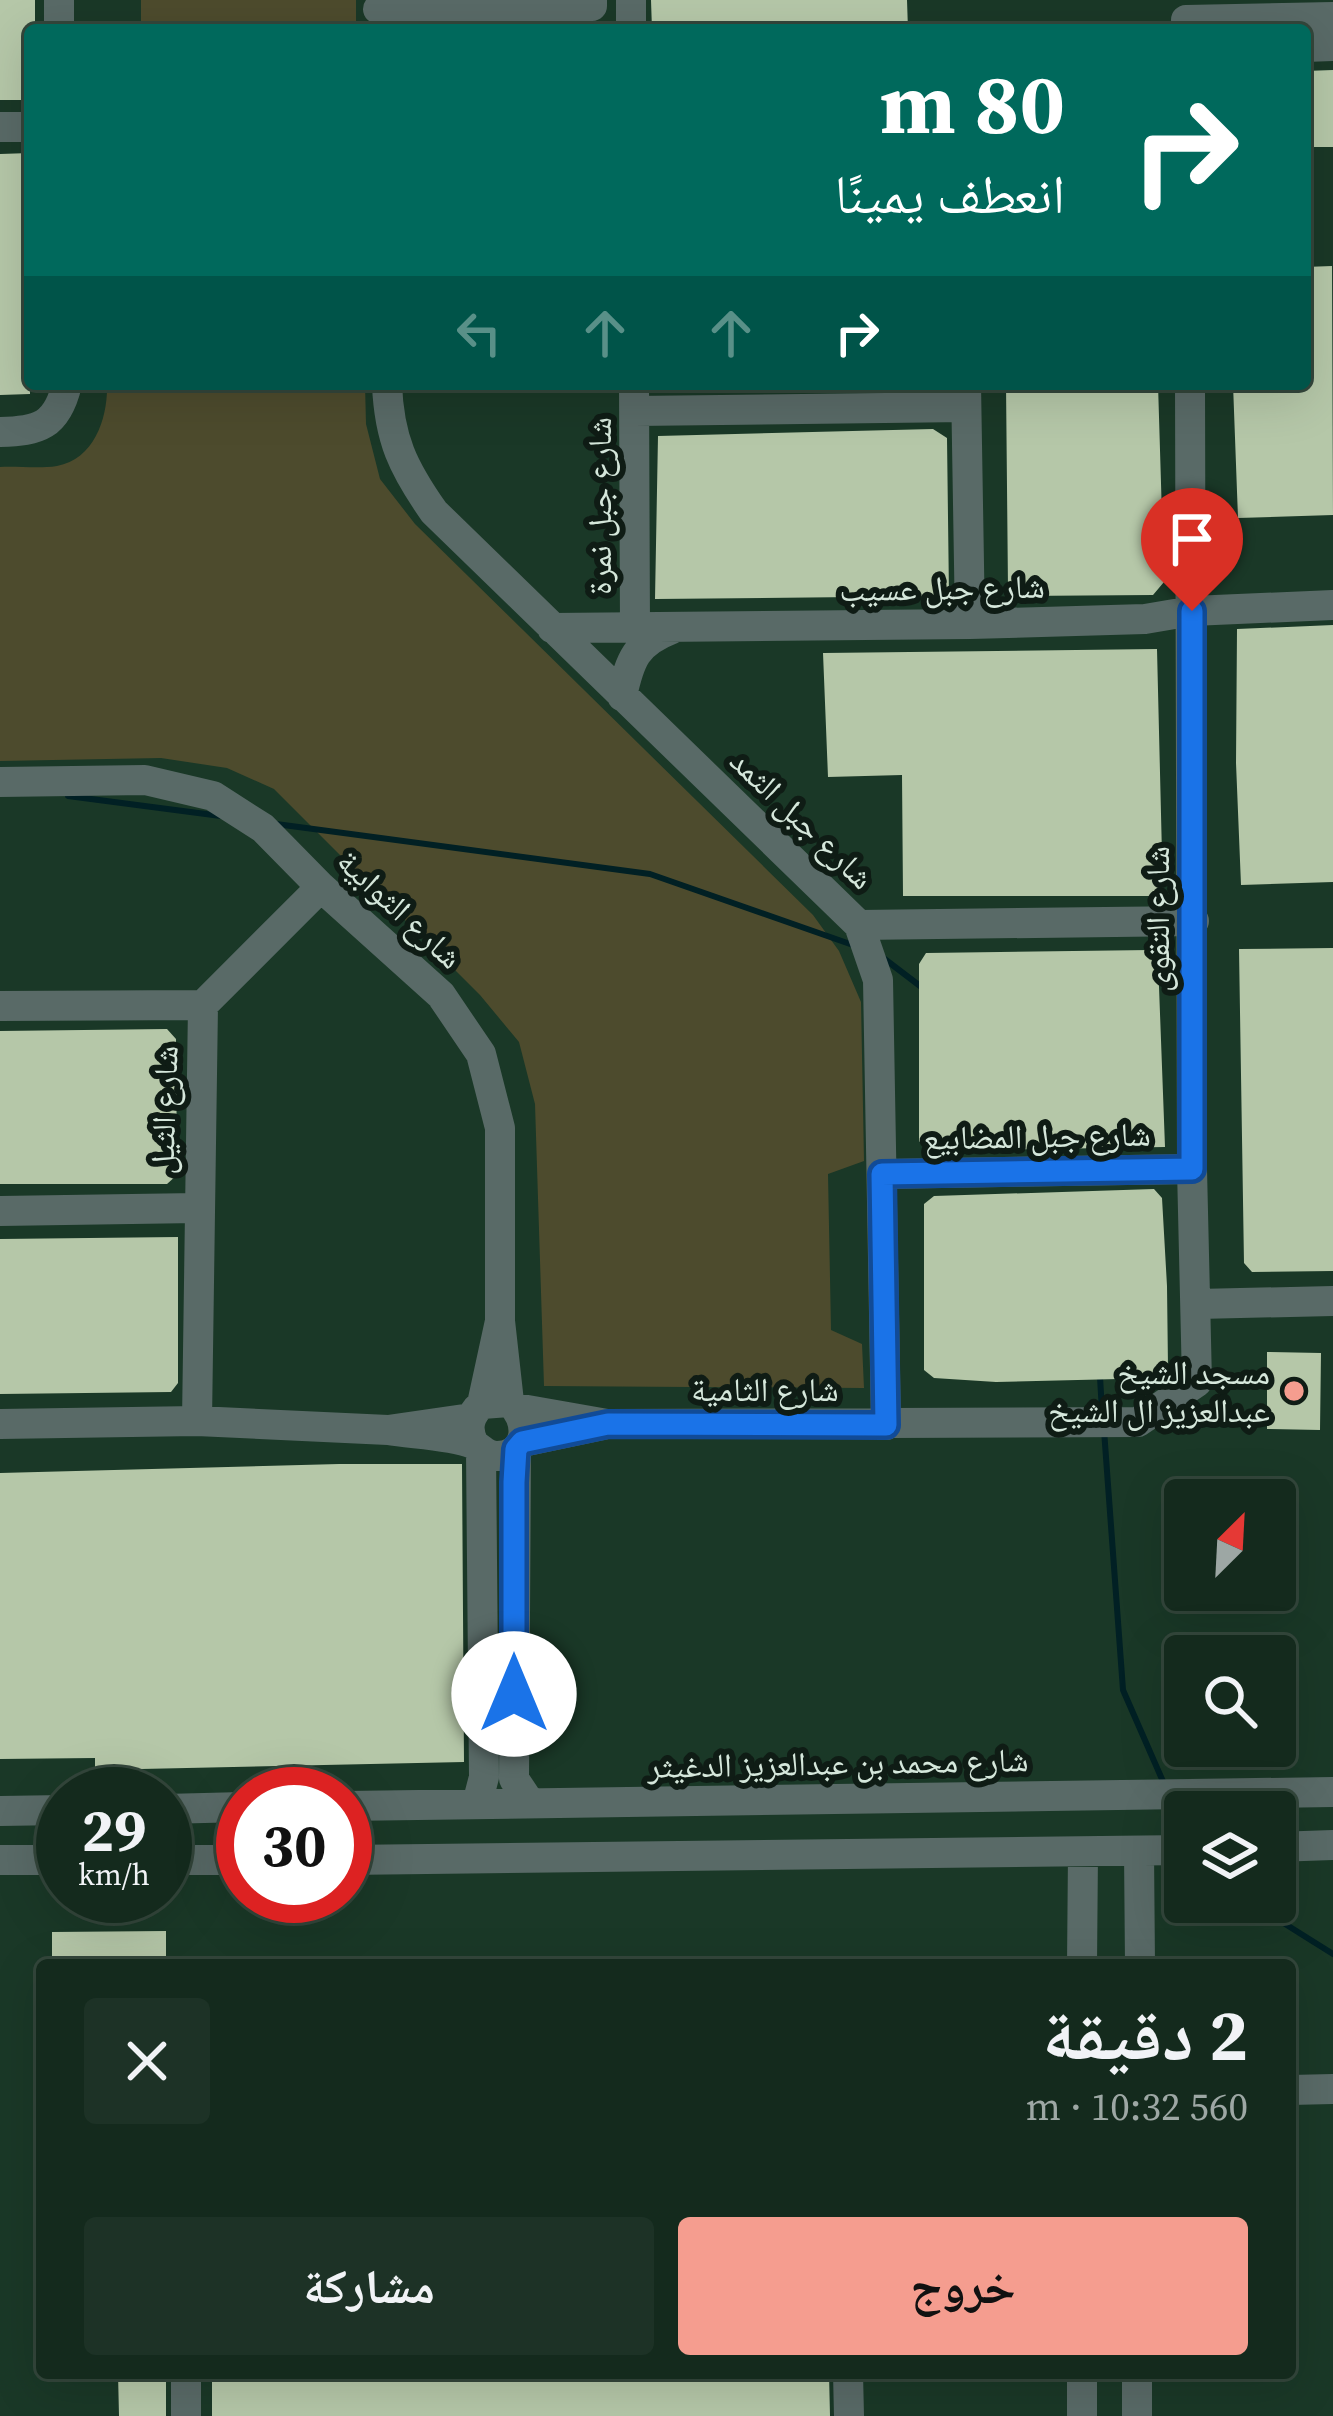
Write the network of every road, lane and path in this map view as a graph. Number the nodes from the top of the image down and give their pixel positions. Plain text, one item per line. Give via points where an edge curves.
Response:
1 (592, 0) edge
2 (378, 13) edge
3 (1333, 16) edge
4 (1186, 17) edge
5 (65, 390) edge
6 (388, 390) edge
7 (1190, 390) edge
8 (966, 396) edge
9 (635, 398) edge
10 (0, 432) edge
11 (1333, 605) edge
12 (1192, 611) junction
13 (970, 625) junction
14 (552, 628) junction
15 (635, 628) junction
16 (675, 628) junction
17 (622, 696) junction
18 (0, 782) edge
19 (321, 887) junction
20 (1193, 921) junction
21 (859, 925) junction
22 (202, 1005) junction
23 (0, 1006) edge
24 (1192, 1169) junction
25 (882, 1174) junction
26 (197, 1208) junction
27 (0, 1211) edge
28 (1333, 1301) edge
29 (1198, 1304) junction
30 (197, 1420) junction
31 (1138, 1422) joint
32 (0, 1424) edge
33 (608, 1424) junction
34 (886, 1425) junction
35 (491, 1436) junction
36 (1333, 1792) edge
37 (530, 1803) junction
38 (477, 1804) junction
39 (372, 1806) edge
40 (36, 1810) edge
41 (0, 1811) edge
42 (1333, 1846) edge
43 (1296, 1847) edge
44 (1164, 1850) edge
45 (1139, 1851) junction
46 (1083, 1852) junction
47 (0, 1860) edge
48 (36, 1860) edge
49 (372, 1860) edge
50 (1082, 1959) edge
51 (1140, 1959) edge
52 (1333, 2089) edge
53 (1296, 2090) edge
54 (186, 2379) edge
55 (848, 2379) edge
56 (1082, 2379) edge
57 (1137, 2379) edge
58 (186, 2416) edge
59 (849, 2416) edge
60 (1082, 2416) edge
61 (1137, 2416) edge

1 - 2 street
3 - 4 street
5 - 10 street via 54,416 34,431
6 - 14 street, شارع جبل الثمد via 402,467 434,512
7 - 12 street, شارع التقوى
8 - 9 street
8 - 13 street
9 - 15 street, شارع جبل نمرة
11 - 12 street, شارع جبل عسيب
12 - 13 street, شارع جبل عسيب
12 - 20 street, شارع التقوى
13 - 16 street, شارع جبل عسيب
14 - 15 street, شارع جبل عسيب
14 - 17 street, شارع جبل الثمد
15 - 16 street, شارع جبل عسيب
16 - 17 street via 650,638 630,662
17 - 21 street, شارع جبل الثمد
18 - 19 street, شارع الثوابية via 146,780 213,796 263,828
19 - 22 street
19 - 35 street, شارع الثوابية via 441,995 481,1054 500,1128
20 - 21 street
20 - 24 street, شارع التقوى
21 - 25 street, شارع جبل الثمد via 878,980
22 - 23 street, شارع الثيل
22 - 26 street, شارع الثيل
24 - 25 street, شارع جبل المضابيع
24 - 29 street, شارع التقوى
25 - 34 street, شارع جبل الثمد
26 - 27 street
26 - 30 street, شارع الثيل
28 - 29 street
29 - 31 street, شارع التقوى via 1197,1382
30 - 32 street
30 - 35 street
31 - 34 street, شارع الثامية
33 - 34 street, شارع الثامية
33 - 35 street
33 - 35 street via 499,1456
35 - 37 street via 514,1779
35 - 38 street
36 - 37 street, شارع محمد بن عبدالعزيز الدغيثر
37 - 38 street, شارع محمد بن عبدالعزيز الدغيثر
38 - 39 street, شارع محمد بن عبدالعزيز الدغيثر
40 - 41 street
42 - 43 street
44 - 45 street
45 - 46 street
45 - 51 street
46 - 49 street
46 - 50 street
47 - 48 street
52 - 53 street
54 - 58 street
55 - 59 street
56 - 60 street
57 - 61 street

